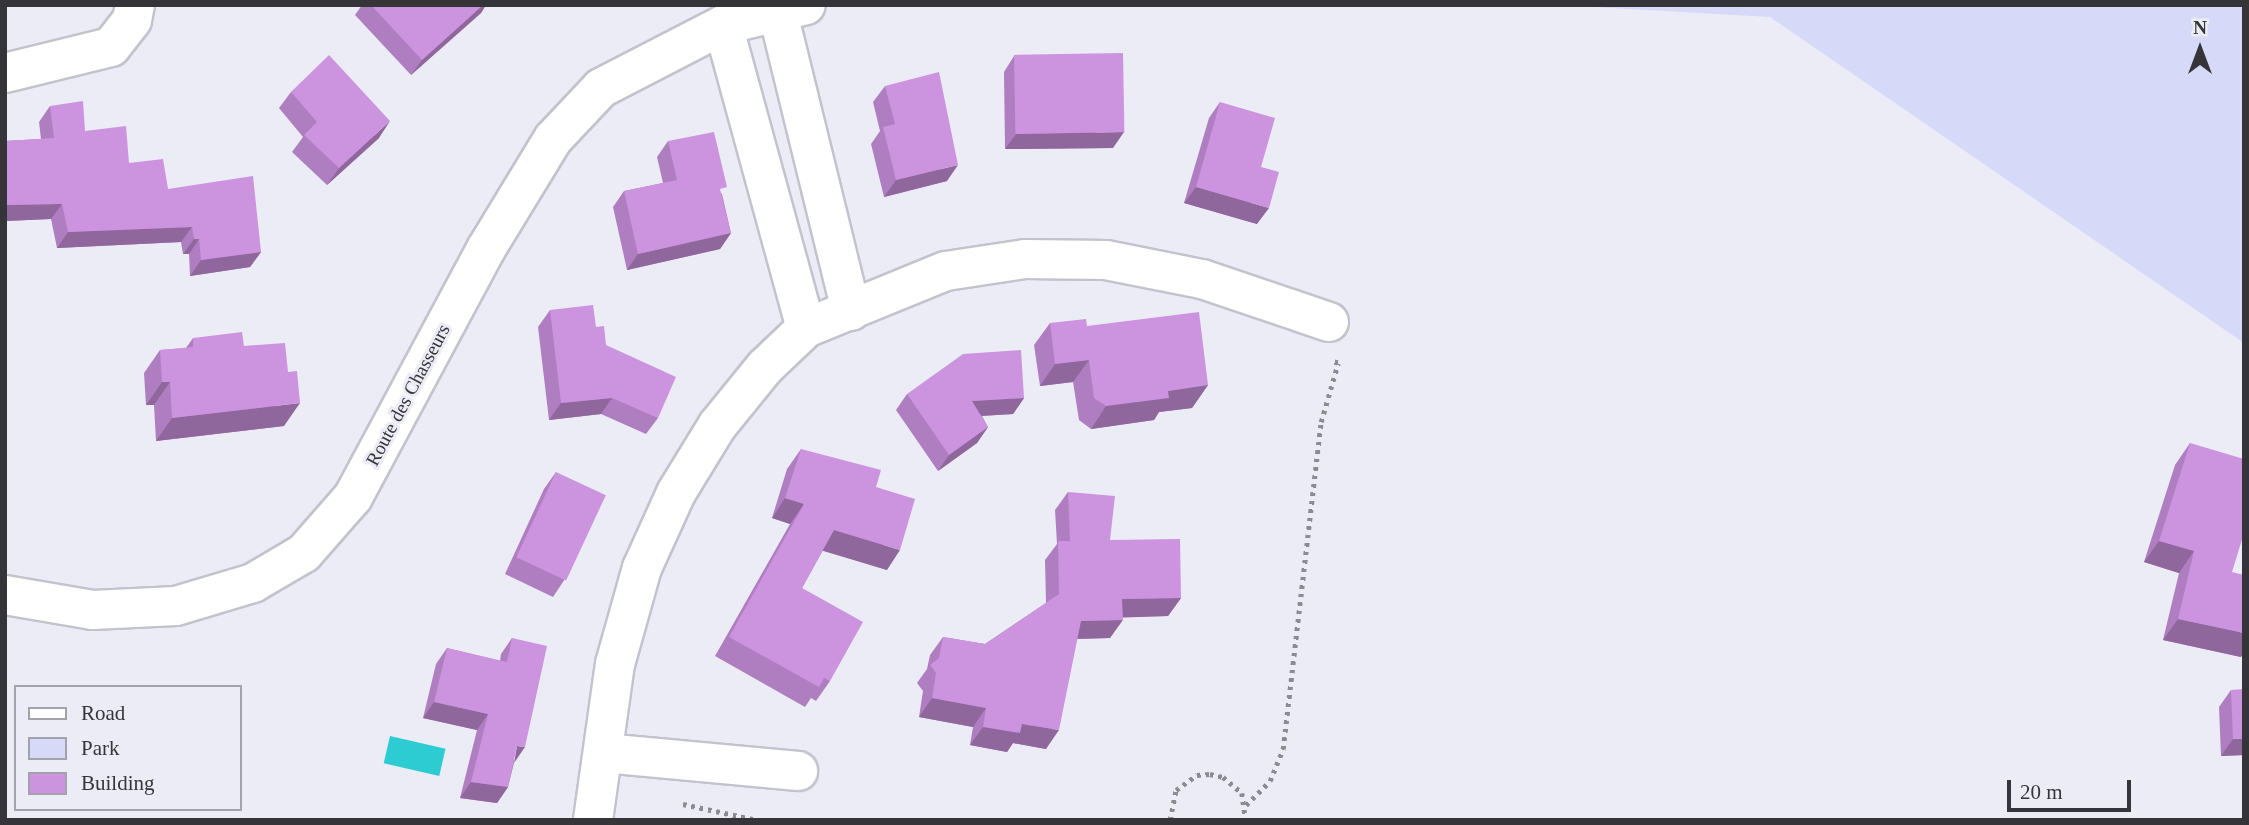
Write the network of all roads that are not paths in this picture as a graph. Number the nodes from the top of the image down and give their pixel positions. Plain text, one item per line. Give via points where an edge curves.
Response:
1 (135, 5) edge
2 (786, 8) edge
3 (723, 25) junction
4 (5, 73) edge
5 (851, 311) junction
6 (1329, 322) dead end
7 (806, 328) junction
8 (5, 595) edge
9 (604, 753) junction
10 (798, 771) dead end
11 (593, 820) edge

1 - 4 street via 132,20 111,47
2 - 3 street, Route des Chasseurs
2 - 5 street, Route des Chasseurs
3 - 7 street
3 - 8 street, Route des Chasseurs via 601,88 553,139 486,249 353,497 304,553 253,583 176,606 93,610
5 - 6 street via 946,271 1025,259 1106,260 1202,279
5 - 7 street
7 - 9 street via 717,426 676,493 642,568 615,664
9 - 10 street
9 - 11 street

